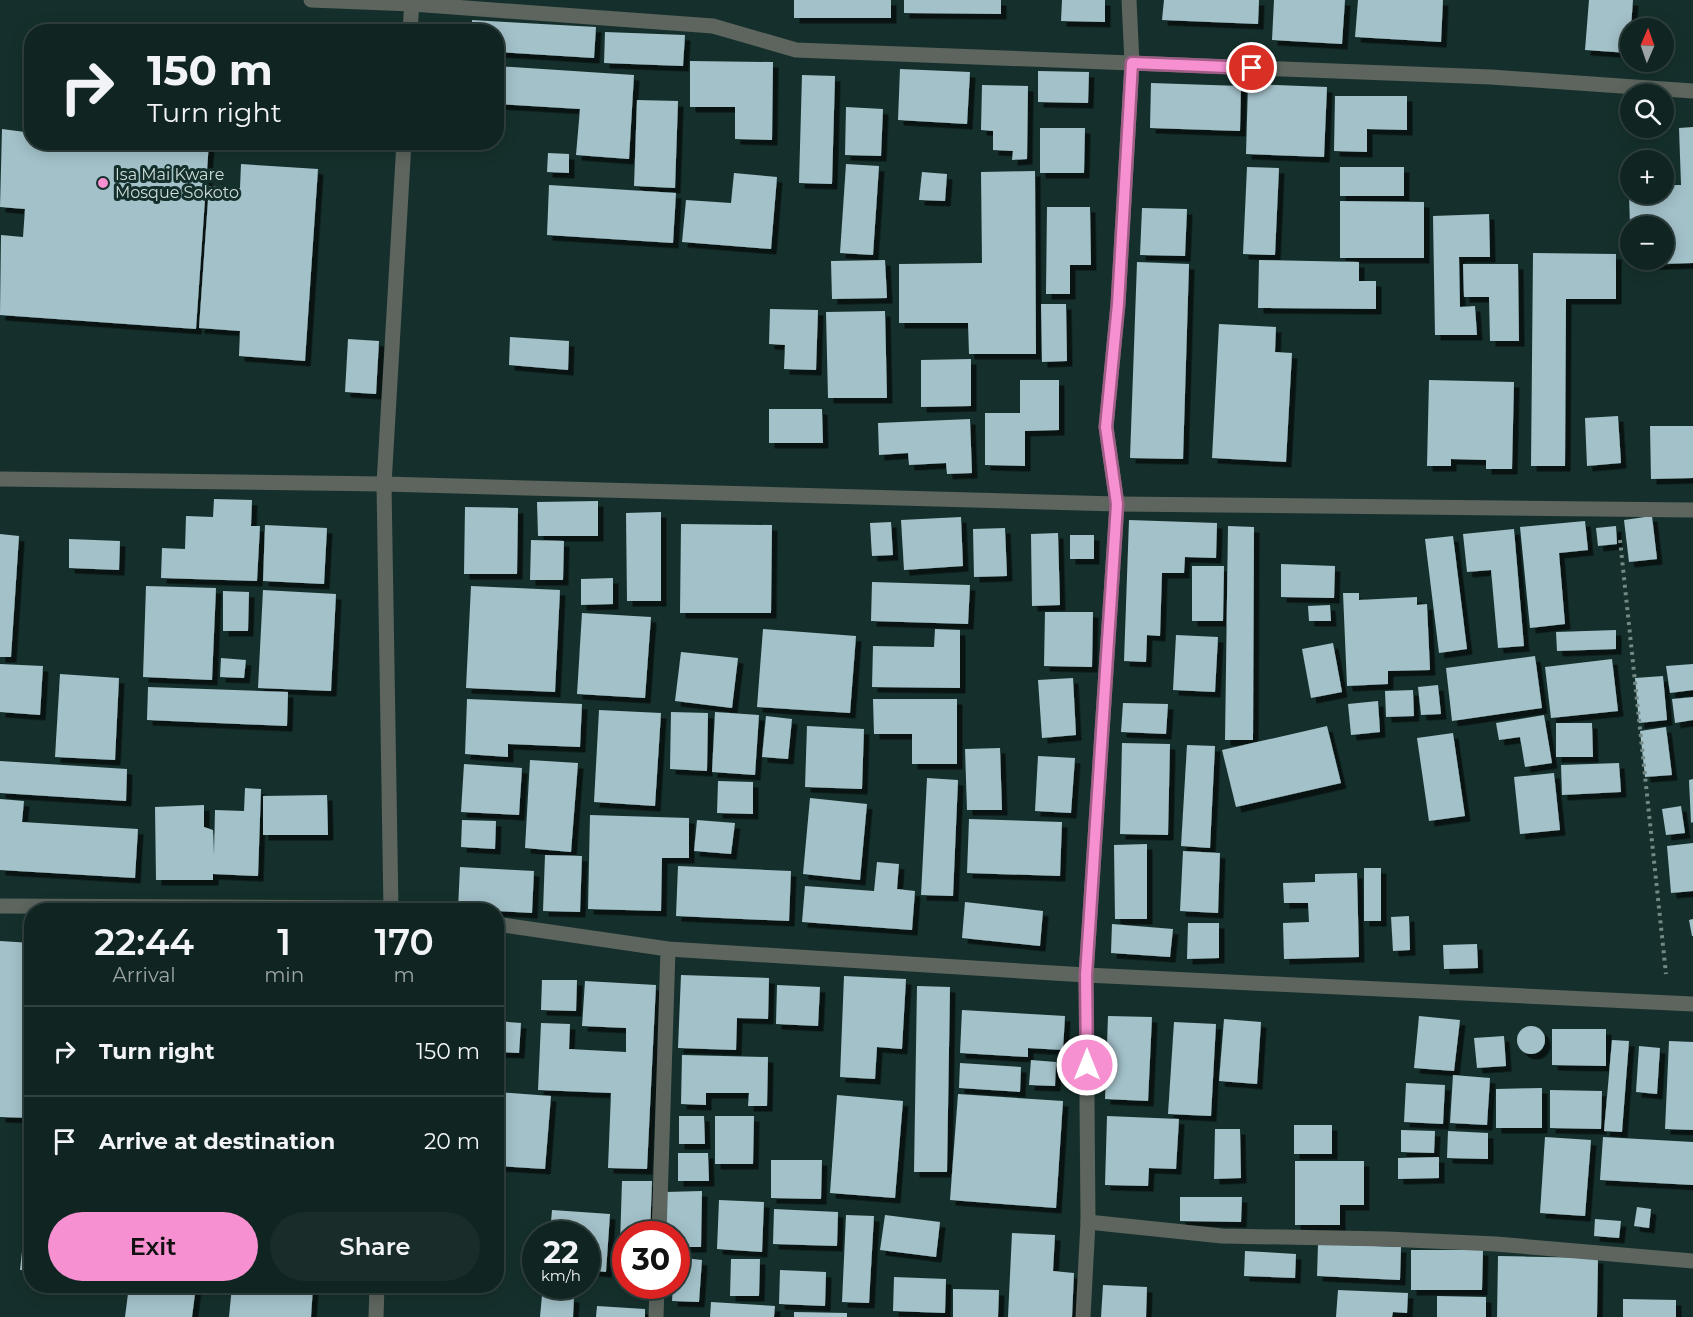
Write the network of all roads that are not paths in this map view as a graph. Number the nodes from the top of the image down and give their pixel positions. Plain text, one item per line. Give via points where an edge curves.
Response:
1 (311, 0) edge
2 (1129, 0) edge
3 (412, 2) edge
4 (411, 24) edge
5 (1132, 63) junction
6 (1693, 91) edge
7 (404, 150) edge
8 (0, 479) edge
9 (384, 484) junction
10 (1117, 504) junction
11 (1693, 510) edge
12 (391, 903) edge
13 (0, 906) edge
14 (24, 906) edge
15 (504, 925) edge
16 (668, 949) junction
17 (1086, 975) junction
18 (1693, 1004) edge
19 (659, 1221) edge
20 (1088, 1222) junction
21 (1693, 1261) edge
22 (377, 1293) edge
23 (657, 1299) edge
24 (376, 1317) edge
25 (656, 1317) edge
26 (1083, 1317) edge

1 - 3 street
2 - 5 street
3 - 4 street
3 - 5 street via 713,27 796,50
5 - 6 street via 1479,76
5 - 10 street via 1118,304 1106,427
7 - 9 street
8 - 9 street
9 - 10 street
9 - 12 street
10 - 11 street
10 - 17 street
13 - 14 street
15 - 16 street
16 - 17 street
16 - 19 street
17 - 18 street
17 - 20 street
20 - 21 street via 1222,1236 1485,1243
20 - 26 street
22 - 24 street
23 - 25 street

